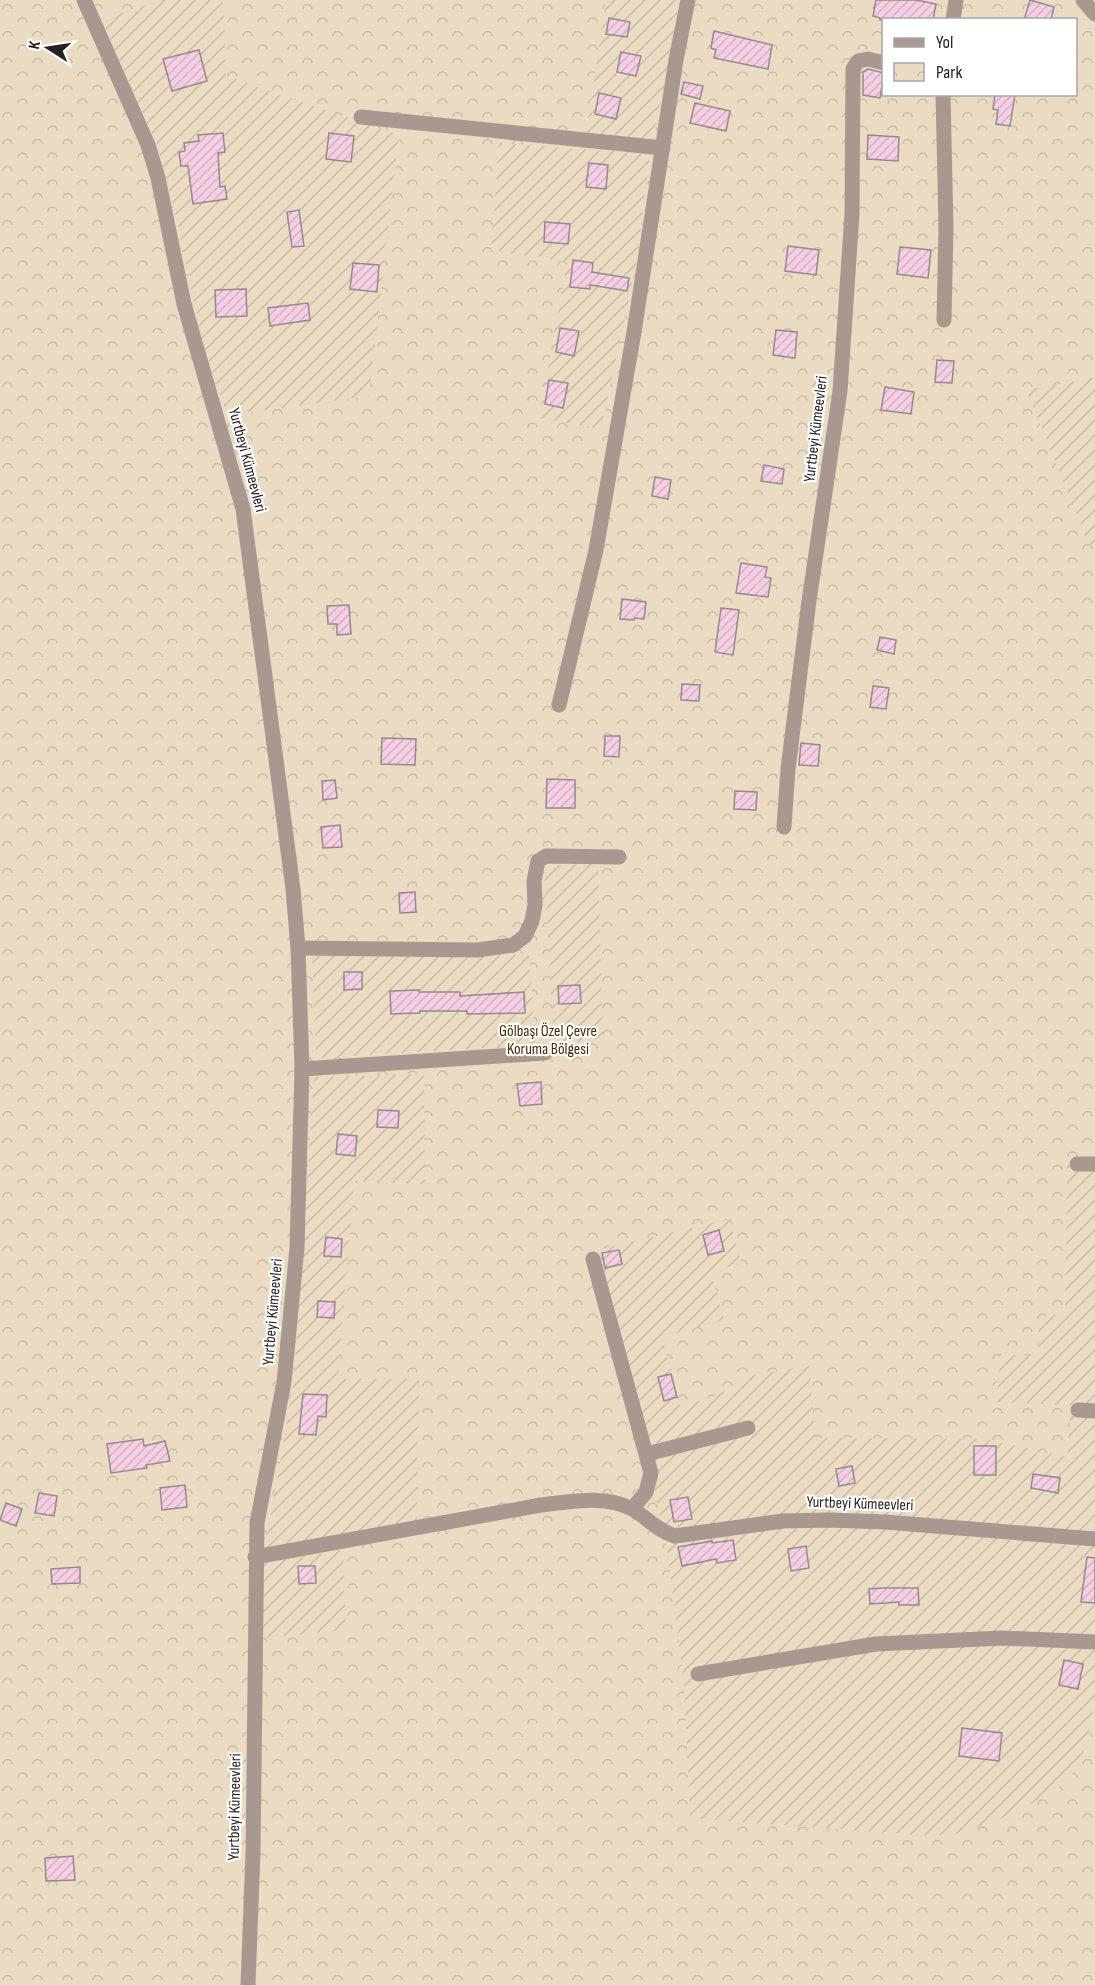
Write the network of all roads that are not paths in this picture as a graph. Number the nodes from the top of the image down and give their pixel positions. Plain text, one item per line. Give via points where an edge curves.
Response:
1 (84, 0) edge
2 (688, 0) edge
3 (956, 0) edge
4 (1083, 0) edge
5 (1095, 14) edge
6 (952, 18) edge
7 (882, 62) edge
8 (943, 96) edge
9 (361, 117) dead end
10 (663, 148) junction
11 (944, 320) dead end
12 (558, 705) dead end
13 (784, 827) dead end
14 (619, 857) dead end
15 (298, 948) junction
16 (545, 1053) dead end
17 (302, 1069) junction
18 (1077, 1164) dead end
19 (1095, 1164) edge
20 (593, 1259) dead end
21 (1078, 1410) dead end
22 (1095, 1411) edge
23 (748, 1428) dead end
24 (647, 1454) junction
25 (633, 1509) junction
26 (1095, 1539) edge
27 (255, 1557) junction
28 (1095, 1642) edge
29 (698, 1674) dead end
30 (248, 1985) edge

1 - 15 street, Yurtbeyi Kümeevleri via 155,167 184,304 243,509 291,864
2 - 10 street
3 - 6 street
4 - 5 street
7 - 13 street, Yurtbeyi Kümeevleri via 858,61 853,69 852,214 840,391 809,601
8 - 11 street
9 - 10 street
10 - 12 street via 596,550
14 - 15 street via 546,856 538,861 532,921 525,936 513,945 478,950
15 - 17 street, Yurtbeyi Kümeevleri
16 - 17 street
17 - 27 street, Yurtbeyi Kümeevleri via 291,1324 278,1420 259,1506
18 - 19 street
20 - 24 street
21 - 22 street
23 - 24 street
24 - 25 street via 650,1482
25 - 26 street, Yurtbeyi Kümeevleri via 651,1525 675,1536 783,1521 829,1520
25 - 27 street, Yurtbeyi Kümeevleri via 586,1500 541,1505
27 - 30 street, Yurtbeyi Kümeevleri
28 - 29 street via 1002,1638 876,1644

